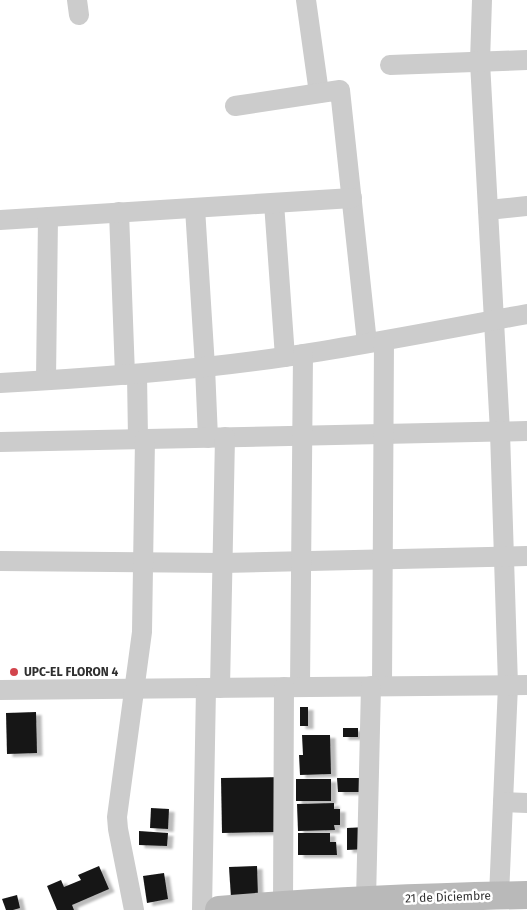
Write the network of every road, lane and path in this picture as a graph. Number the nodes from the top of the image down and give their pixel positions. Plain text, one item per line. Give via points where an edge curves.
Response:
1 (306, 0) edge
2 (482, 0) edge
3 (527, 60) edge
4 (480, 62) junction
5 (390, 65) dead end
6 (319, 94) junction
7 (234, 106) dead end
8 (352, 198) junction
9 (274, 203) junction
10 (527, 206) edge
11 (195, 208) junction
12 (488, 210) junction
13 (119, 212) junction
14 (48, 217) junction
15 (0, 220) edge
16 (527, 314) edge
17 (494, 320) junction
18 (375, 342) junction
19 (294, 356) junction
20 (205, 367) junction
21 (131, 374) junction
22 (46, 380) junction
23 (0, 383) edge
24 (527, 431) edge
25 (500, 432) junction
26 (383, 434) junction
27 (302, 436) junction
28 (216, 438) junction
29 (142, 439) junction
30 (0, 442) edge
31 (527, 556) edge
32 (504, 558) junction
33 (382, 560) junction
34 (0, 561) edge
35 (301, 561) junction
36 (143, 562) junction
37 (223, 562) junction
38 (518, 685) edge
39 (376, 686) junction
40 (292, 687) junction
41 (134, 688) junction
42 (213, 688) junction
43 (0, 690) edge
44 (503, 802) junction
45 (527, 803) edge
46 (527, 895) edge
47 (482, 901) edge
48 (366, 905) edge
49 (287, 906) edge
50 (134, 910) edge
51 (202, 910) edge
52 (219, 910) edge

1 - 6 street
2 - 4 street
3 - 4 street
4 - 5 street
4 - 12 street
6 - 7 street
6 - 8 street via 340,90
8 - 9 street
8 - 18 street
9 - 11 street
9 - 19 street
10 - 12 street
11 - 13 street
11 - 20 street
12 - 17 street
13 - 14 street
13 - 21 street
14 - 15 street
14 - 22 street
16 - 17 street
17 - 18 street
17 - 25 street
18 - 19 street
18 - 26 street
19 - 20 street
19 - 27 street
20 - 21 street
20 - 28 street
21 - 22 street
21 - 29 street
22 - 23 street
24 - 25 street
25 - 26 street
25 - 32 street
26 - 27 street
26 - 33 street
27 - 28 street
27 - 35 street
28 - 29 street
28 - 37 street
29 - 30 street
29 - 36 street
31 - 32 street
32 - 33 street
32 - 38 street
33 - 35 street
33 - 39 street
34 - 36 street
35 - 37 street
35 - 40 street
36 - 37 street
36 - 41 street via 142,632
37 - 42 street
38 - 39 street
38 - 44 street
39 - 40 street
39 - 48 street
40 - 42 street
40 - 49 street
41 - 42 street
41 - 43 street
41 - 50 street via 117,817
42 - 51 street
44 - 45 street
44 - 47 street
46 - 47 street, 21 de Diciembre
47 - 48 street, 21 de Diciembre
48 - 49 street, 21 de Diciembre
49 - 52 street, 21 de Diciembre

